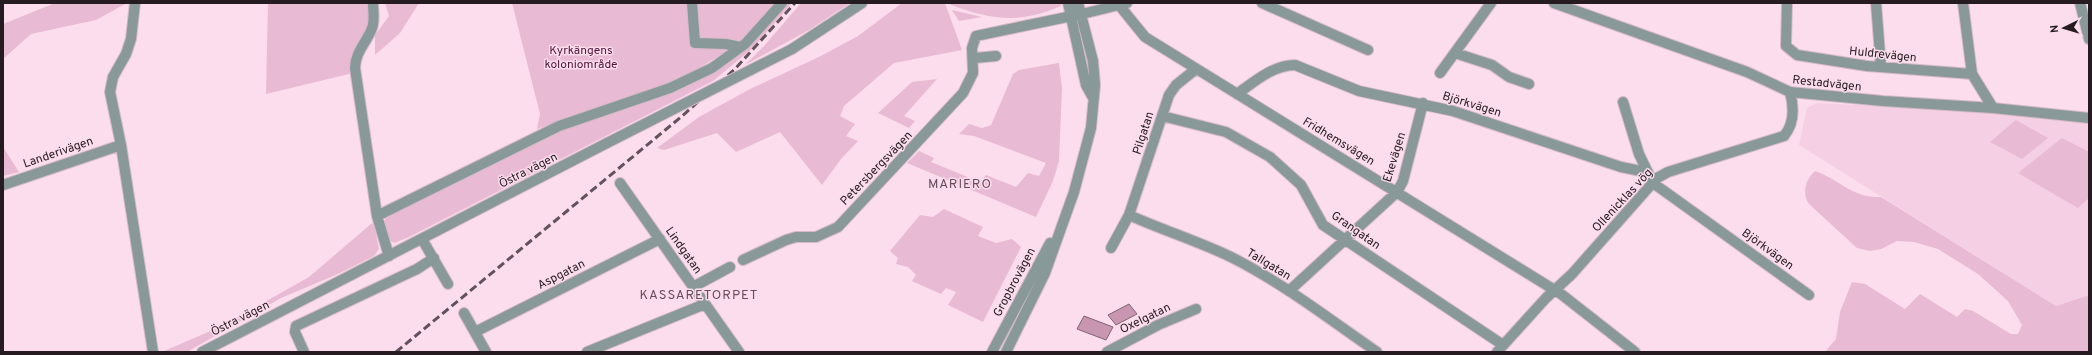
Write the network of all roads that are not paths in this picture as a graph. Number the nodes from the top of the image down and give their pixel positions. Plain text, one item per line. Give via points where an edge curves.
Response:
1 (135, 3) edge
2 (373, 3) edge
3 (692, 3) edge
4 (782, 3) edge
5 (862, 3) edge
6 (1068, 3) edge
7 (1078, 3) edge
8 (1262, 3) edge
9 (1491, 3) edge
10 (1554, 3) edge
11 (1787, 3) edge
12 (1876, 3) edge
13 (1963, 3) edge
14 (2080, 3) edge
15 (1123, 4) edge
16 (1076, 15) junction
17 (2089, 39) edge
18 (740, 47) junction
19 (1368, 50) dead end
20 (1455, 53) junction
21 (996, 56) dead end
22 (975, 58) junction
23 (1881, 67) junction
24 (1196, 69) junction
25 (1440, 73) dead end
26 (1972, 74) junction
27 (1529, 84) dead end
28 (1790, 92) junction
29 (1238, 94) junction
30 (1623, 102) dead end
31 (1423, 103) junction
32 (1993, 108) junction
33 (1162, 116) junction
34 (2089, 118) edge
35 (121, 145) junction
36 (1646, 172) junction
37 (620, 183) dead end
38 (1653, 183) junction
39 (3, 185) edge
40 (1397, 192) junction
41 (377, 216) junction
42 (1133, 217) junction
43 (1060, 226) junction
44 (422, 239) junction
45 (660, 239) junction
46 (1346, 240) junction
47 (1111, 248) dead end
48 (389, 256) junction
49 (434, 258) junction
50 (743, 260) dead end
51 (730, 267) dead end
52 (448, 284) dead end
53 (694, 287) junction
54 (1553, 290) junction
55 (1289, 291) junction
56 (1809, 295) dead end
57 (705, 304) junction
58 (1196, 309) dead end
59 (464, 313) dead end
60 (475, 332) junction
61 (1500, 349) edge
62 (593, 351) edge
63 (153, 352) edge
64 (202, 352) edge
65 (304, 352) edge
66 (486, 352) edge
67 (740, 352) edge
68 (992, 352) edge
69 (1006, 352) edge
70 (1107, 352) edge
71 (1377, 352) edge
72 (1635, 352) edge

1 - 35 street via 131,39 110,85
2 - 41 street via 373,27 359,50 355,68
3 - 18 street via 695,43
4 - 18 street
5 - 44 street, Östra vägen, bridge via 792,49
6 - 16 street, Gropbrovägen
7 - 16 street, Gropbrovägen
8 - 19 street
9 - 20 street
10 - 28 street, Restadvägen via 1747,72
11 - 23 street, Huldrevägen via 1786,46 1792,52 1807,57
12 - 23 street
13 - 26 street
14 - 17 street
15 - 16 street
15 - 24 street, Fridhemsvägen via 1145,37
16 - 22 street, Petersbergsvägen via 983,34 973,40
16 - 43 street, Gropbrovägen via 1086,85 1092,96 1091,128 1074,192
18 - 41 street via 720,63 688,81 559,126
20 - 25 street
20 - 27 street via 1492,65 1509,77
21 - 22 street
22 - 50 street, Petersbergsvägen via 972,80 963,93 838,226 827,234 816,237 786,240
23 - 26 street, Huldrevägen
24 - 29 street, Fridhemsvägen
24 - 33 street, Pilgatan via 1172,90
26 - 32 street
28 - 32 street, Restadvägen
28 - 38 street, Ollenicklas vög via 1791,127 1784,136 1668,172
29 - 31 street, Björkvägen via 1279,67 1289,64 1359,91
29 - 40 street, Fridhemsvägen
30 - 36 street via 1635,147
31 - 36 street, Björkvägen
31 - 40 street, Ekevägen via 1403,181
32 - 34 street, Restadvägen
33 - 42 street, Pilgatan
33 - 46 street, Grangatan via 1203,124 1226,132 1270,157 1301,185 1323,224
35 - 39 street, Landerivägen
35 - 63 street
36 - 38 street
37 - 45 street, Lindgatan
38 - 54 street, Ollenicklas vög via 1572,274
38 - 56 street, Björkvägen
40 - 46 street, Ekevägen
40 - 54 street, Fridhemsvägen
41 - 48 street
42 - 47 street, Pilgatan
42 - 55 street, Tallgatan via 1219,252
43 - 68 street, Gropbrovägen
43 - 69 street, Gropbrovägen via 1045,273
44 - 48 street, Östra vägen
44 - 49 street
45 - 53 street, Lindgatan
45 - 60 street, Aspgatan
46 - 55 street, Ekevägen
46 - 61 street, Grangatan
48 - 64 street, Östra vägen
49 - 52 street
49 - 65 street via 411,272 296,326 295,332
51 - 53 street
53 - 57 street, Lindgatan
54 - 61 street, Ollenicklas vög
54 - 72 street, Fridhemsvägen
55 - 71 street, Tallgatan
57 - 62 street
57 - 67 street, Lindgatan
58 - 70 street, Oxelgatan via 1158,324
59 - 60 street
60 - 66 street

